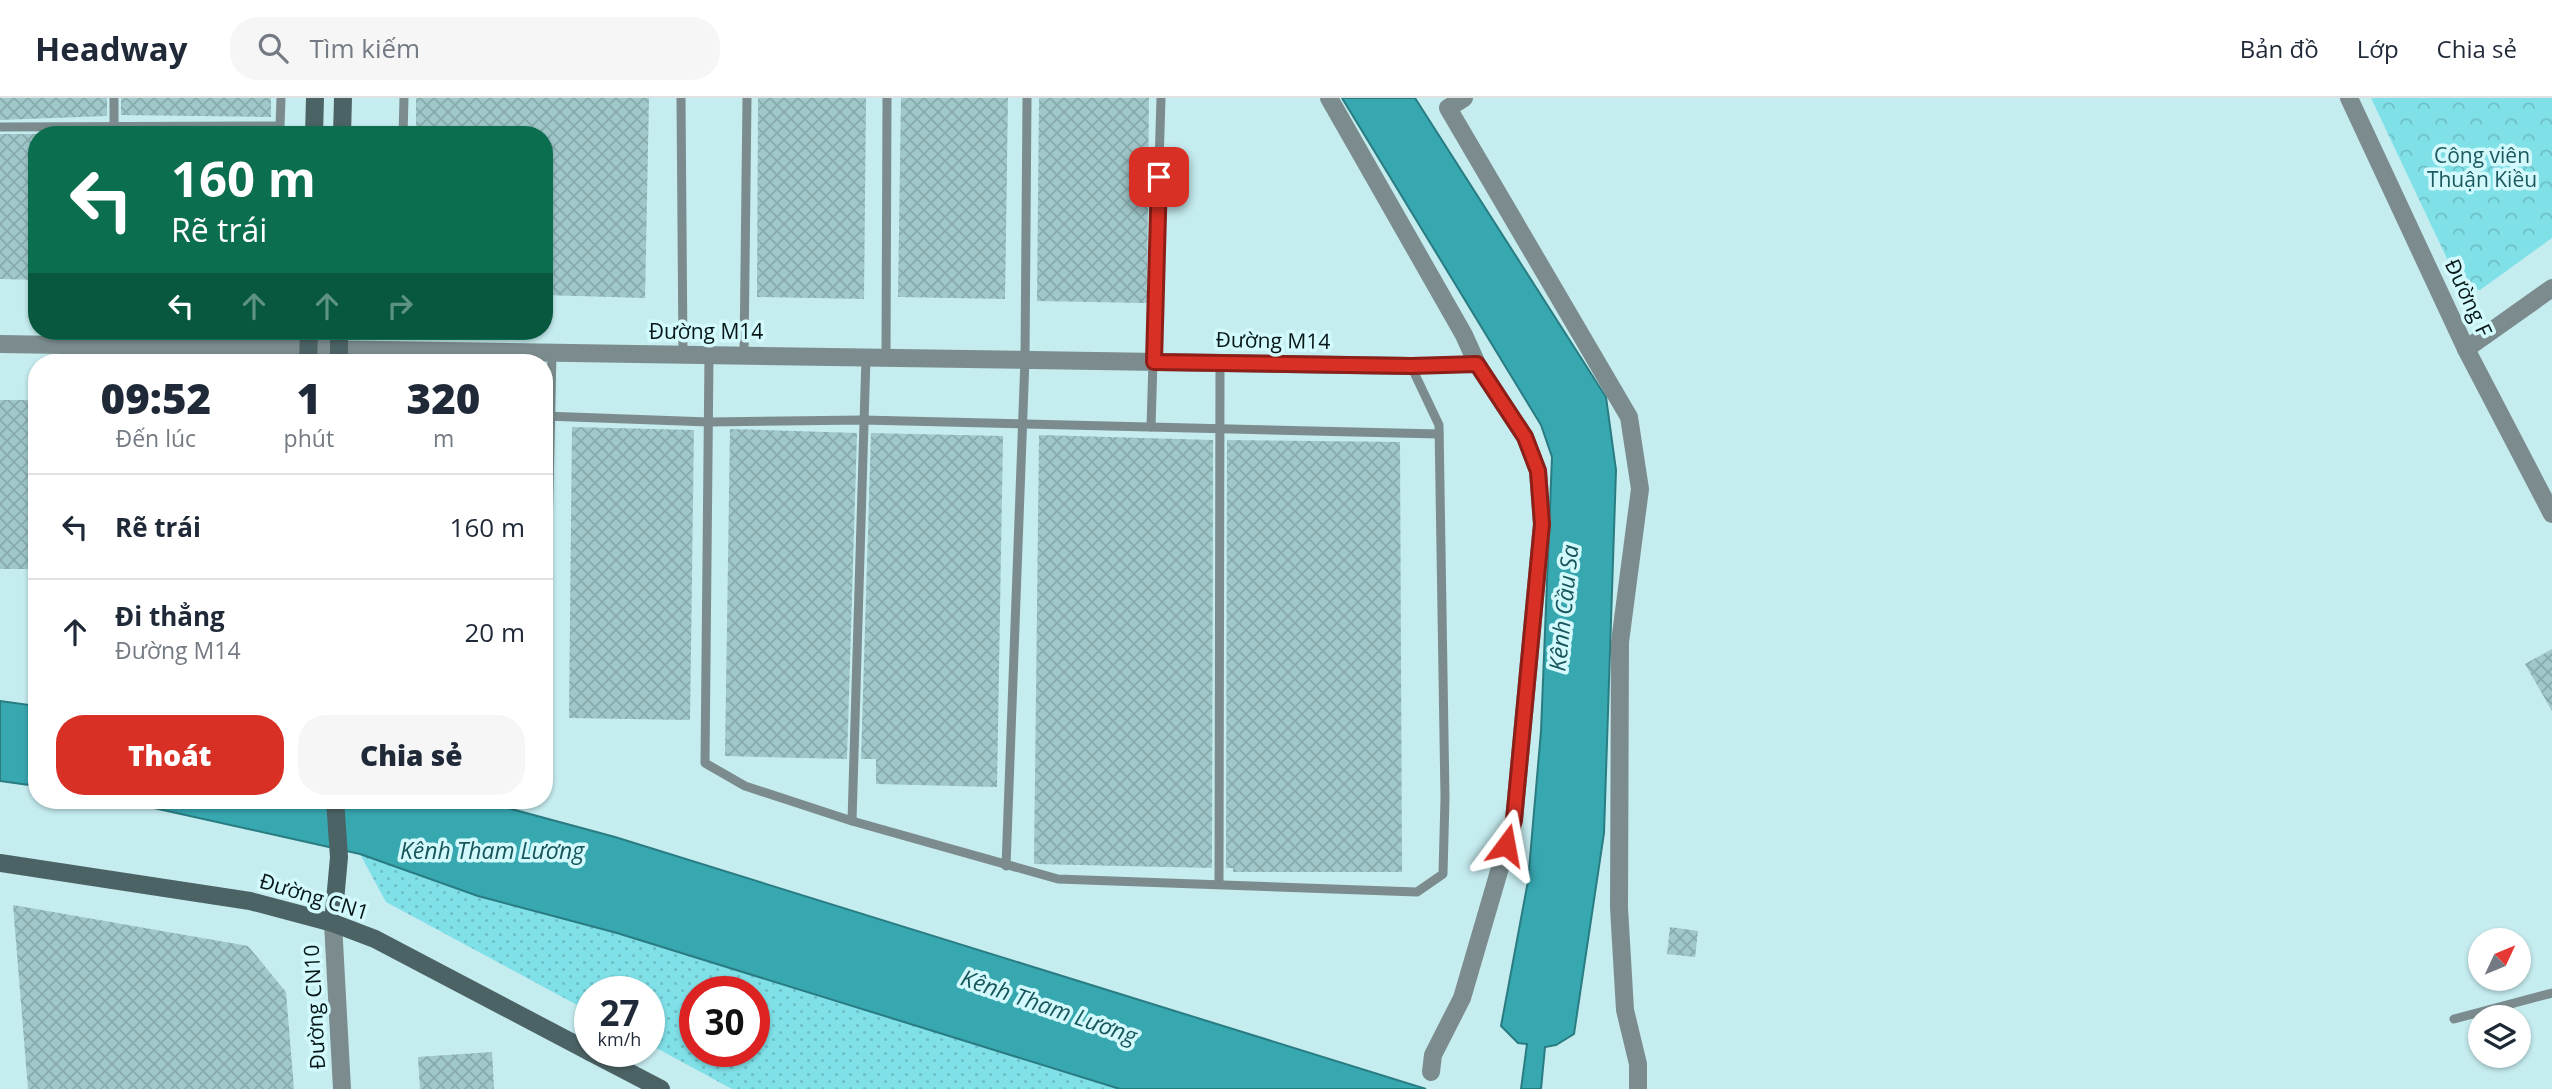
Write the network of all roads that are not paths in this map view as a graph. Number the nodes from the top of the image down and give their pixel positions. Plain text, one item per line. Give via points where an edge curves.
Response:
1 (114, 98) edge
2 (281, 98) edge
3 (315, 98) edge
4 (343, 98) edge
5 (404, 98) edge
6 (681, 98) edge
7 (747, 98) edge
8 (887, 98) edge
9 (1027, 98) edge
10 (1161, 98) edge
11 (1329, 98) edge
12 (1464, 98) edge
13 (2349, 98) edge
14 (1444, 103) edge
15 (114, 126) edge
16 (280, 126) edge
17 (314, 126) edge
18 (342, 126) edge
19 (403, 126) edge
20 (0, 127) edge
21 (28, 127) edge
22 (2552, 288) edge
23 (0, 344) edge
24 (308, 347) edge
25 (2466, 349) junction
26 (552, 353) joint
27 (332, 354) edge
28 (481, 354) edge
29 (684, 355) junction
30 (709, 355) junction
31 (744, 355) junction
32 (866, 357) junction
33 (886, 357) junction
34 (1025, 359) junction
35 (1154, 362) junction
36 (1220, 363) junction
37 (1477, 364) junction
38 (1411, 366) junction
39 (553, 416) edge
40 (863, 420) junction
41 (709, 422) junction
42 (1022, 426) junction
43 (1152, 427) junction
44 (1220, 427) junction
45 (1439, 434) junction
46 (2552, 514) edge
47 (336, 809) edge
48 (852, 821) junction
49 (0, 863) edge
50 (1006, 866) junction
51 (1219, 884) junction
52 (333, 923) junction
53 (2552, 993) edge
54 (2454, 1018) dead end
55 (574, 1044) edge
56 (619, 1067) edge
57 (1431, 1072) dead end
58 (342, 1089) edge
59 (661, 1089) edge
60 (1638, 1089) edge

1 - 15 lane
2 - 16 lane
3 - 17 street
4 - 18 street
5 - 19 lane
6 - 29 lane
7 - 31 lane
8 - 33 lane
9 - 34 lane
10 - 35 lane
11 - 37 street
12 - 14 street
13 - 25 street, Đường F
14 - 60 street via 1629,417 1640,489 1620,642 1619,908 1625,1010 1638,1064
20 - 21 lane
22 - 25 street
23 - 24 street, Đường M14
24 - 27 street, Đường M14
25 - 46 street, Đường F
26 - 28 street, Đường M14
26 - 29 street, Đường M14
29 - 30 street, Đường M14
30 - 31 street, Đường M14
30 - 41 lane
31 - 32 street, Đường M14
32 - 33 street, Đường M14
32 - 40 lane
33 - 34 street, Đường M14
34 - 35 street, Đường M14
34 - 42 lane
35 - 36 street, Đường M14
35 - 43 lane
36 - 38 street, Đường M14
36 - 44 lane
37 - 38 lane
37 - 57 street via 1525,437 1538,471 1542,524 1514,820 1462,998 1433,1055
38 - 45 lane
39 - 41 lane
40 - 41 lane
40 - 42 lane
40 - 48 lane
41 - 48 lane via 705,763 744,786
42 - 43 lane
42 - 50 lane
43 - 44 lane
44 - 45 lane
44 - 51 lane
45 - 51 lane via 1443,874 1417,892
47 - 52 street via 339,858
48 - 50 lane
49 - 52 street, Đường CN1 via 250,901
50 - 51 lane via 1058,878
52 - 55 street, Đường CN1 via 386,945
52 - 58 street, Đường CN10
53 - 54 lane
56 - 59 street, Đường CN1

